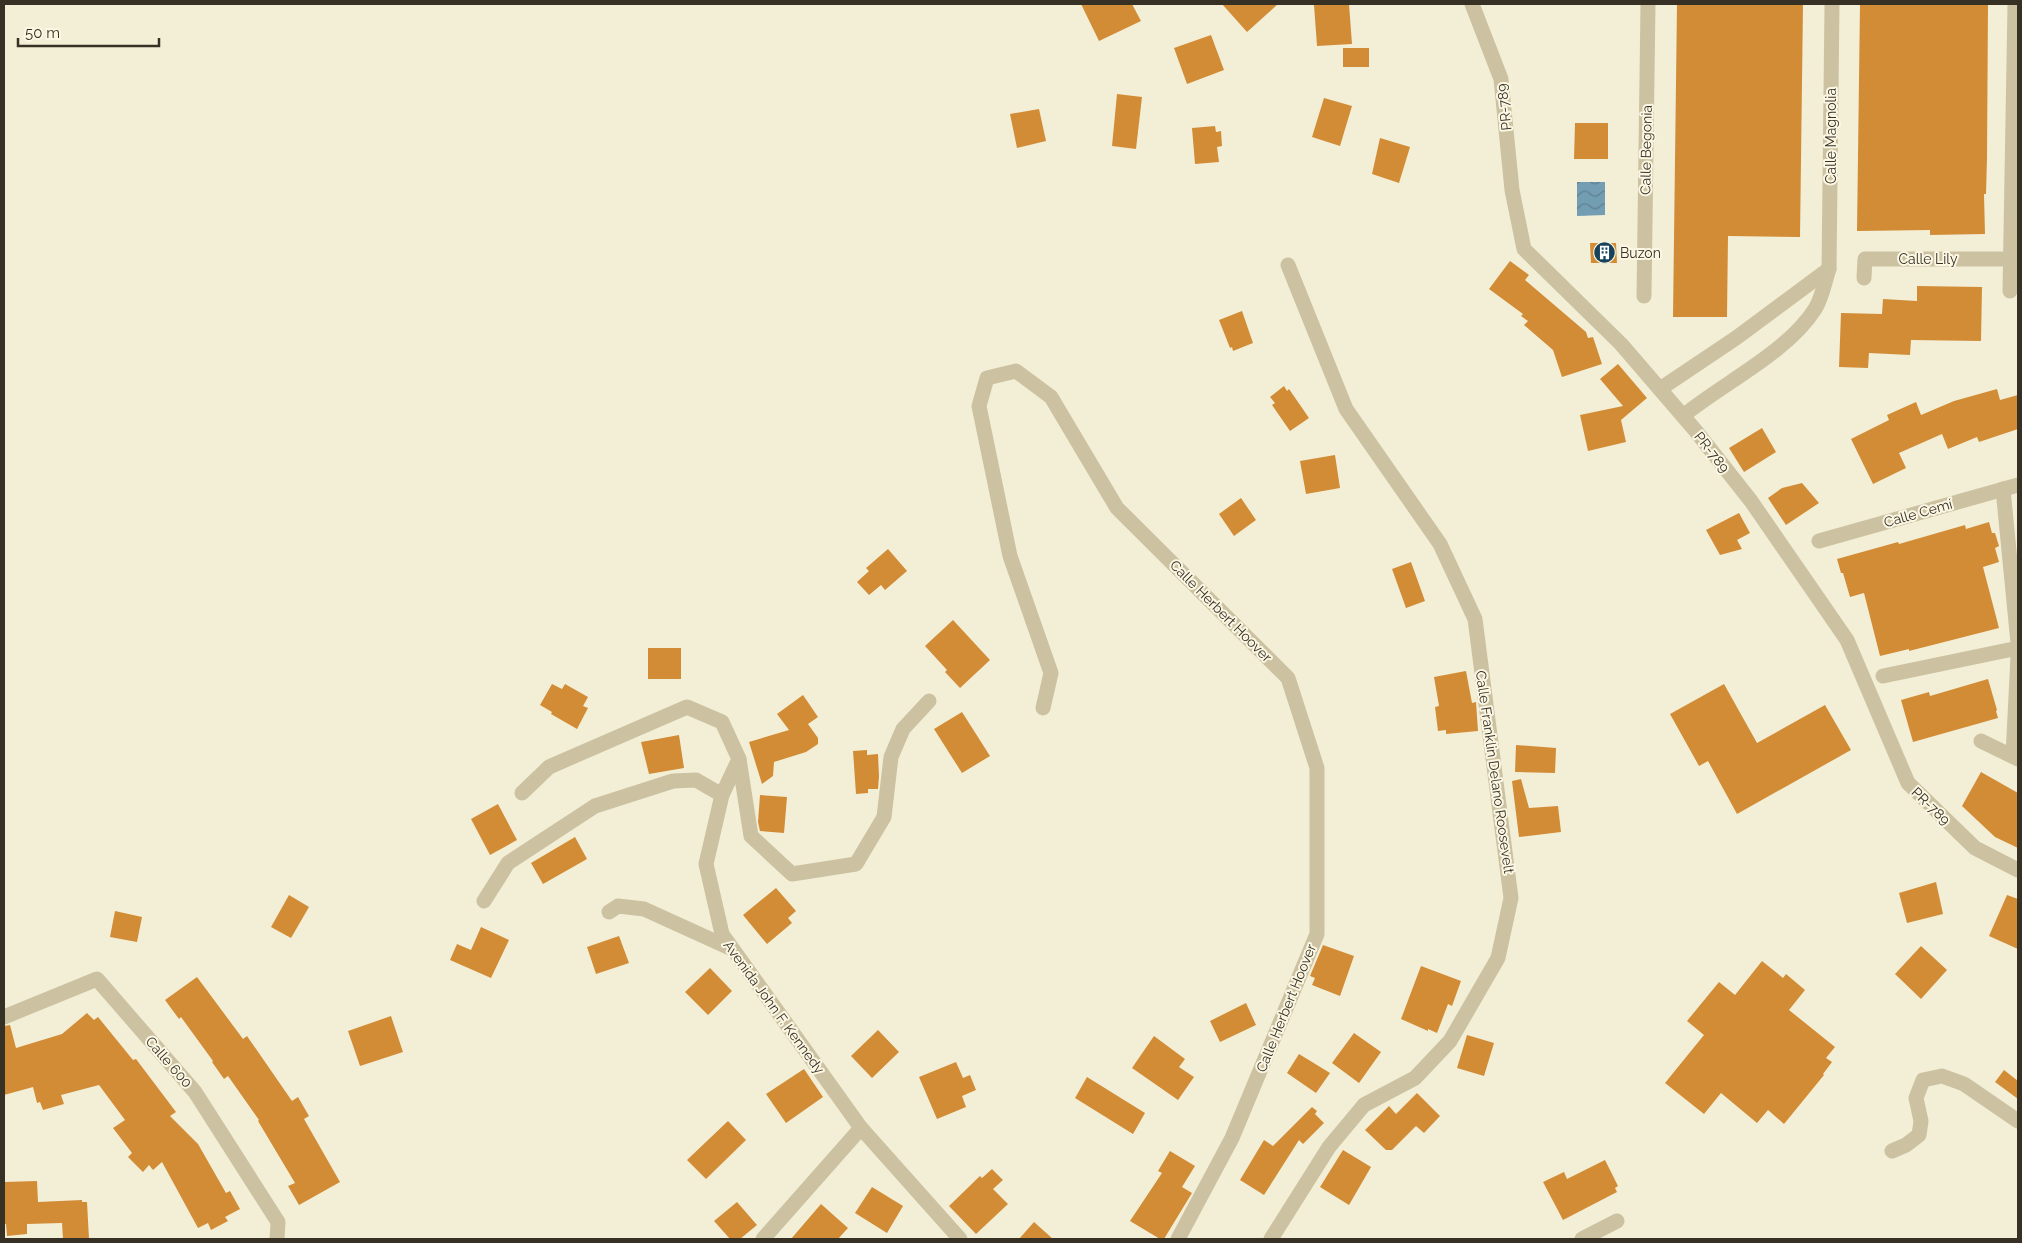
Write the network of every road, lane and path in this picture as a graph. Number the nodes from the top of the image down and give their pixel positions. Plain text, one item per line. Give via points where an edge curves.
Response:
1 (1472, 4) edge
2 (1648, 4) edge
3 (1832, 4) edge
4 (2015, 4) edge
5 (2011, 259) junction
6 (1288, 265) dead end
7 (1829, 269) junction
8 (1864, 278) dead end
9 (2010, 291) dead end
10 (1644, 296) dead end
11 (1660, 389) junction
12 (1683, 416) junction
13 (2011, 487) edge
14 (1819, 541) dead end
15 (2018, 643) edge
16 (2018, 648) edge
17 (2018, 656) edge
18 (1883, 676) dead end
19 (930, 701) dead end
20 (1043, 708) dead end
21 (1981, 741) dead end
22 (2016, 757) edge
23 (739, 759) junction
24 (522, 793) dead end
25 (722, 795) junction
26 (2018, 870) edge
27 (484, 901) dead end
28 (609, 912) dead end
29 (733, 950) junction
30 (4, 1017) edge
31 (2018, 1121) edge
32 (861, 1128) junction
33 (1892, 1151) dead end
34 (1617, 1221) dead end
35 (277, 1239) edge
36 (763, 1239) edge
37 (960, 1239) edge
38 (1178, 1239) edge
39 (1271, 1239) edge
40 (1582, 1239) edge

1 - 11 street, PR-789 / PR-789 via 1501,79 1512,190 1524,249 1621,344
2 - 10 street, Calle Begonia
3 - 7 street, Calle Magnolia
4 - 5 street
5 - 8 street, Calle Lily via 1865,259
5 - 9 street
6 - 39 street, Calle Franklin Delano Roosevelt via 1346,409 1440,544 1475,619 1511,898 1498,958 1450,1041 1415,1078 1364,1105 1329,1147
7 - 11 street
7 - 12 street, Calle Magnolia via 1816,308 1799,328
11 - 12 street, PR-789 / PR-789
12 - 26 street, PR-789 / PR-789 via 1751,501 1847,640 1908,783 1975,848
13 - 14 street, Calle Cemí
13 - 15 street
16 - 18 street
17 - 22 street
19 - 23 street via 903,729 892,757 884,817 856,864 792,874 751,836
20 - 38 street, Calle Herbert Hoover via 1051,673 1010,556 979,406 987,378 1016,371 1051,396 1117,508 1288,678 1318,768 1316,934 1232,1138
21 - 22 street
23 - 24 street via 722,722 687,707 550,767
23 - 25 street, Avenida John F. Kennedy
25 - 27 street via 696,780 673,781 595,806 508,864
25 - 29 street, Avenida John F. Kennedy via 706,864 722,934
28 - 29 street via 618,906 644,909
29 - 32 street, Avenida John F. Kennedy
30 - 35 street, Calle 600 via 97,979 195,1092 278,1222
31 - 33 street via 1964,1084 1942,1076 1923,1080 1916,1098 1921,1121 1919,1135
32 - 36 street
32 - 37 street, Avenida John F. Kennedy
34 - 40 street

